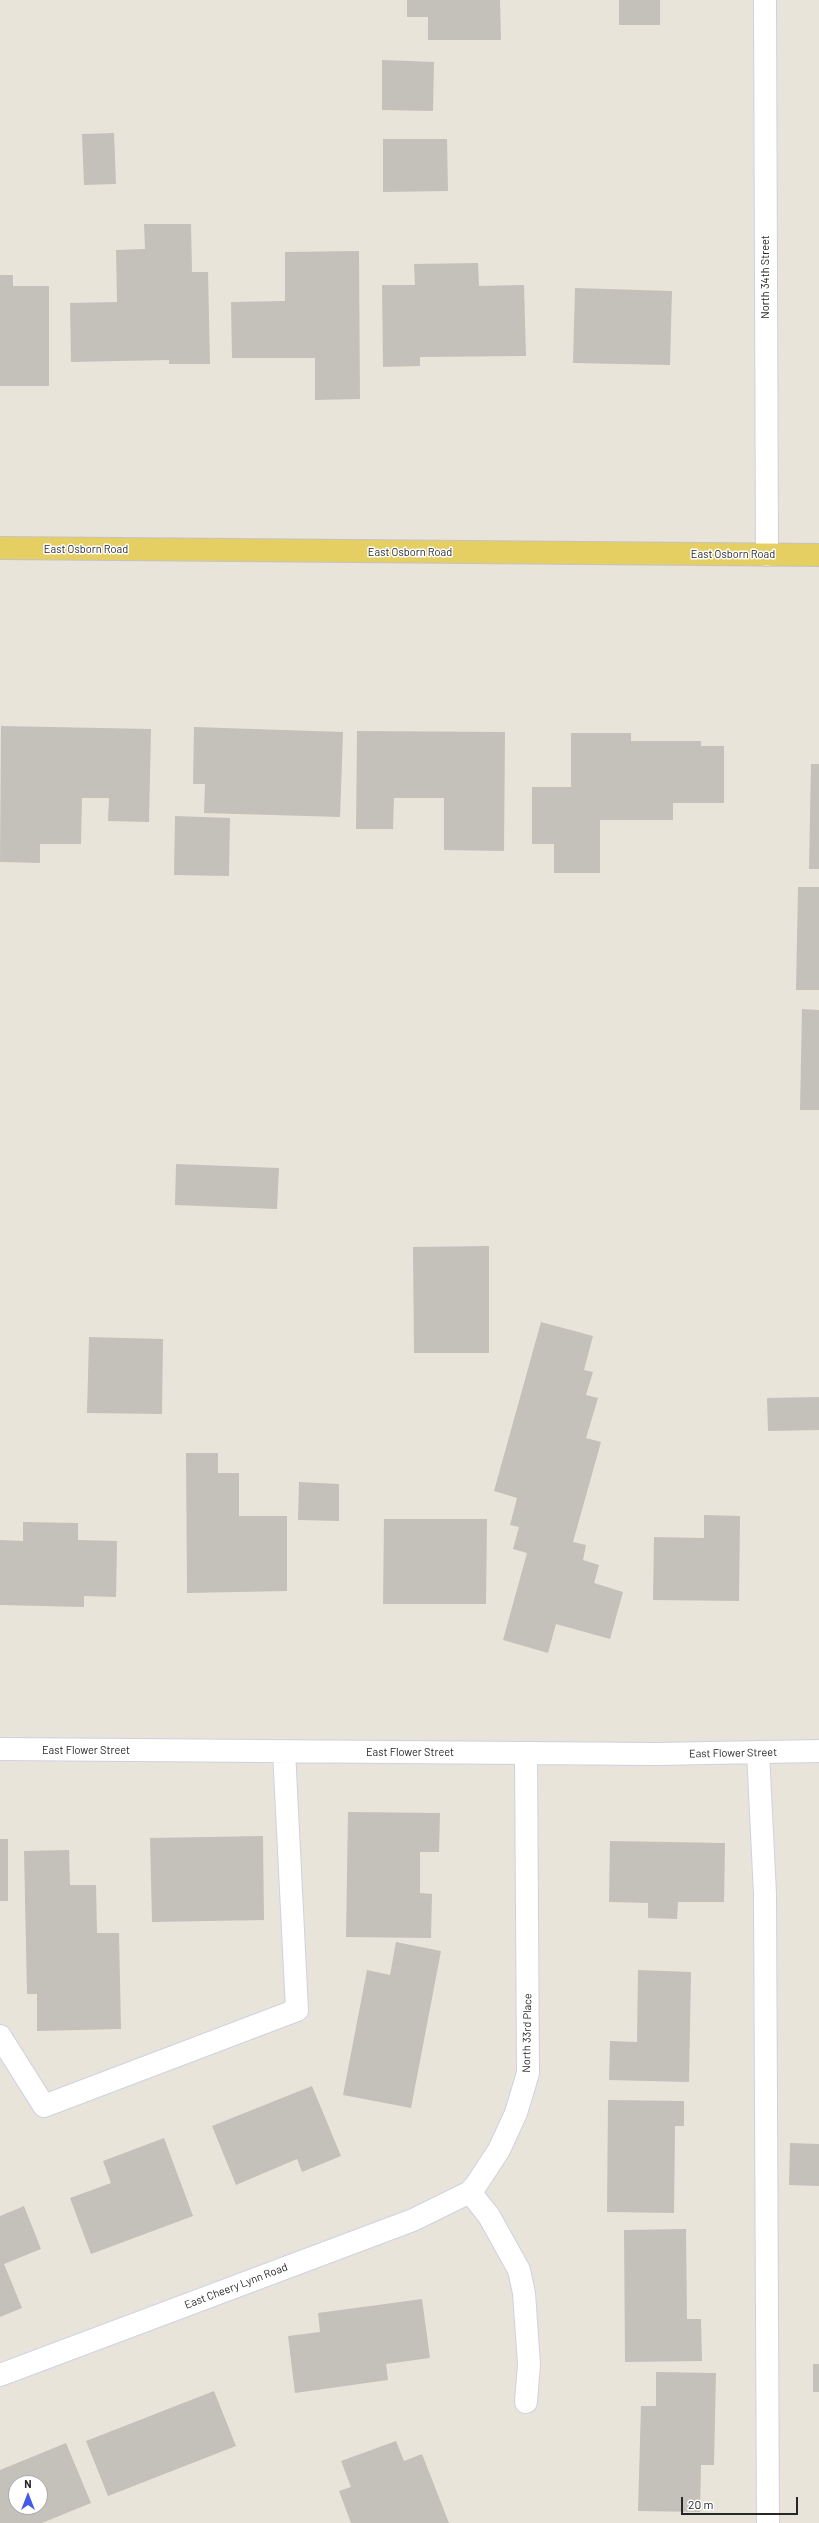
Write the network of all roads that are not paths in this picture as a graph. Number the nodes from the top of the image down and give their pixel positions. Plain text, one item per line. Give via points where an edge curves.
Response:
1 (765, 0) edge
2 (0, 548) edge
3 (767, 555) junction
4 (819, 555) edge
5 (0, 1749) edge
6 (284, 1751) junction
7 (819, 1751) edge
8 (758, 1752) junction
9 (526, 1753) junction
10 (0, 2036) edge
11 (470, 2192) junction
12 (0, 2375) edge
13 (526, 2402) dead end
14 (768, 2523) edge

1 - 3 street, North 34th Street
2 - 3 main road, East Osborn Road
3 - 4 main road, East Osborn Road
5 - 6 street, East Flower Street
6 - 9 street, East Flower Street
6 - 10 street via 297,2010 44,2106
7 - 8 street, East Flower Street
8 - 9 street, East Flower Street
8 - 14 street via 765,1894
9 - 11 street, North 33rd Place via 528,2073 516,2113 500,2150
11 - 12 street, East Cheery Lynn Road via 413,2220
11 - 13 street via 489,2216 519,2270 524,2293 529,2364

